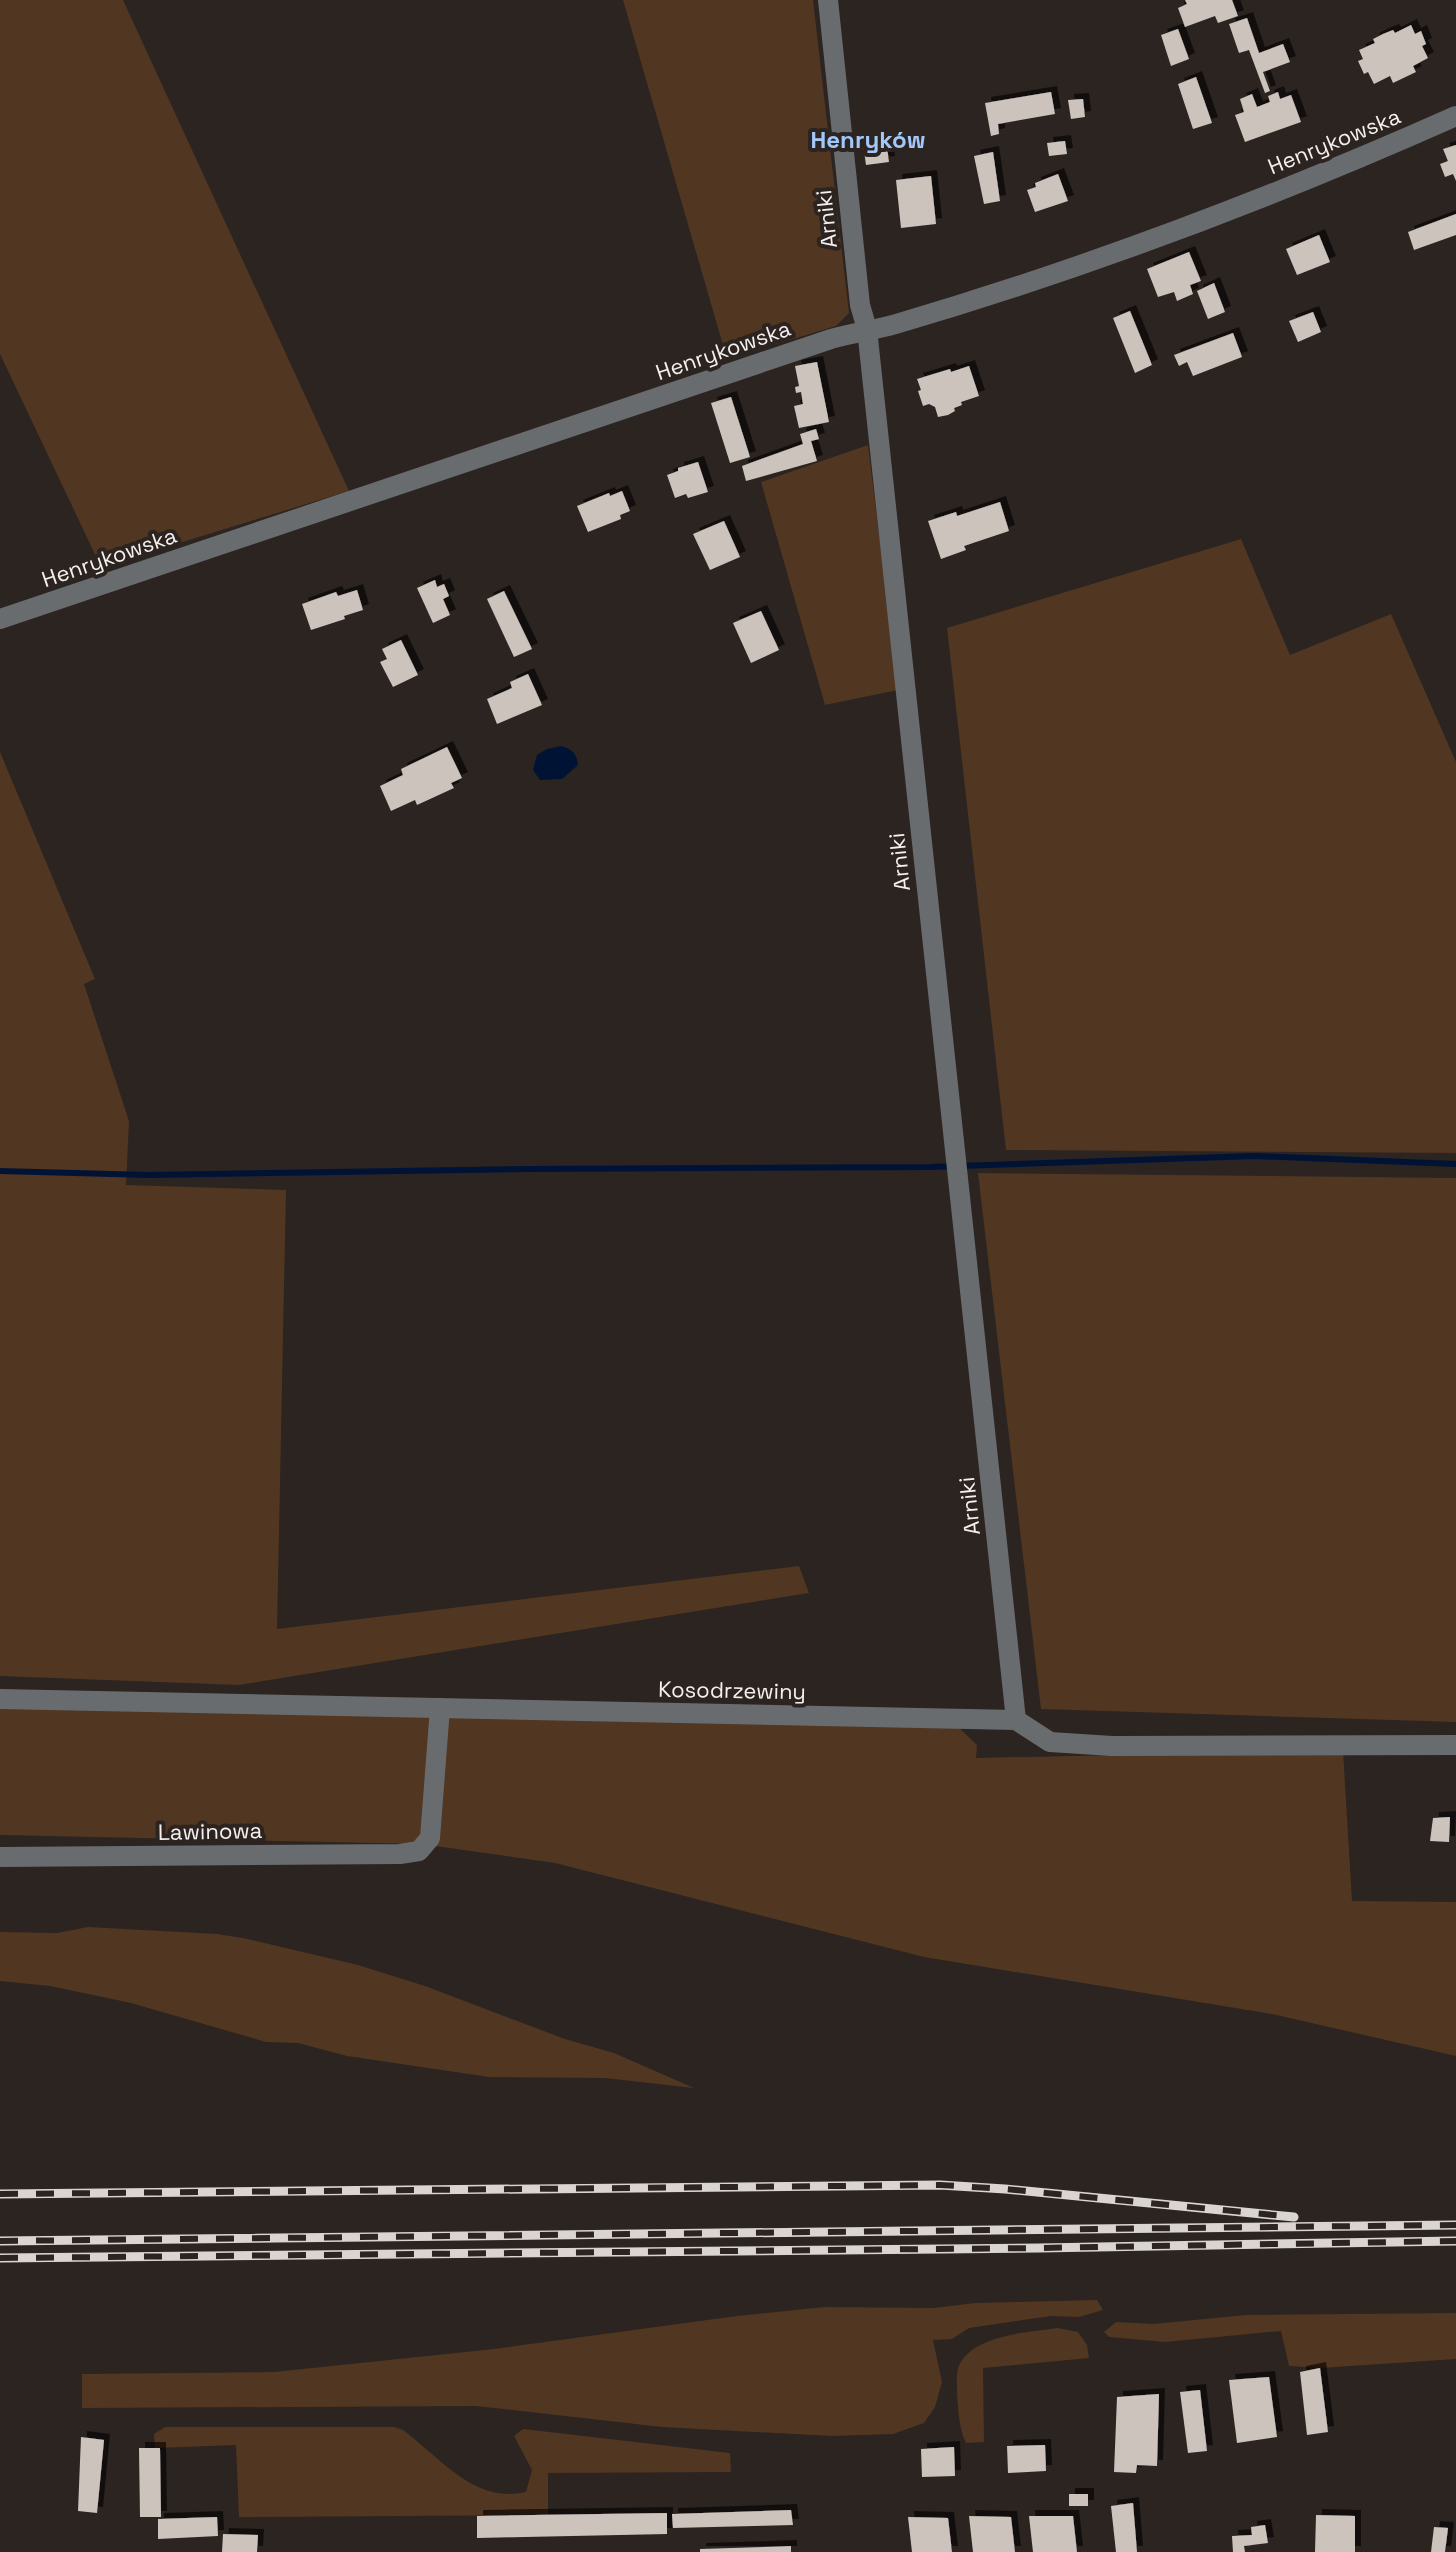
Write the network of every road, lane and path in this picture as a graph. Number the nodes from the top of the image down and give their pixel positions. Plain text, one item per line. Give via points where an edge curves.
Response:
1 (828, 0) edge
2 (1456, 116) edge
3 (867, 329) junction
4 (0, 619) edge
5 (0, 1699) edge
6 (440, 1708) junction
7 (1016, 1720) junction
8 (1456, 1745) edge
9 (0, 1857) edge

1 - 3 street, Arniki via 860,305
2 - 3 street, Henrykowska via 1135,247
3 - 4 street, Henrykowska
3 - 7 street, Arniki
5 - 6 street, Kosodrzewiny
6 - 7 street, Kosodrzewiny
6 - 9 street, Lawinowa via 430,1838 419,1851
7 - 8 street via 1050,1742 1112,1746

